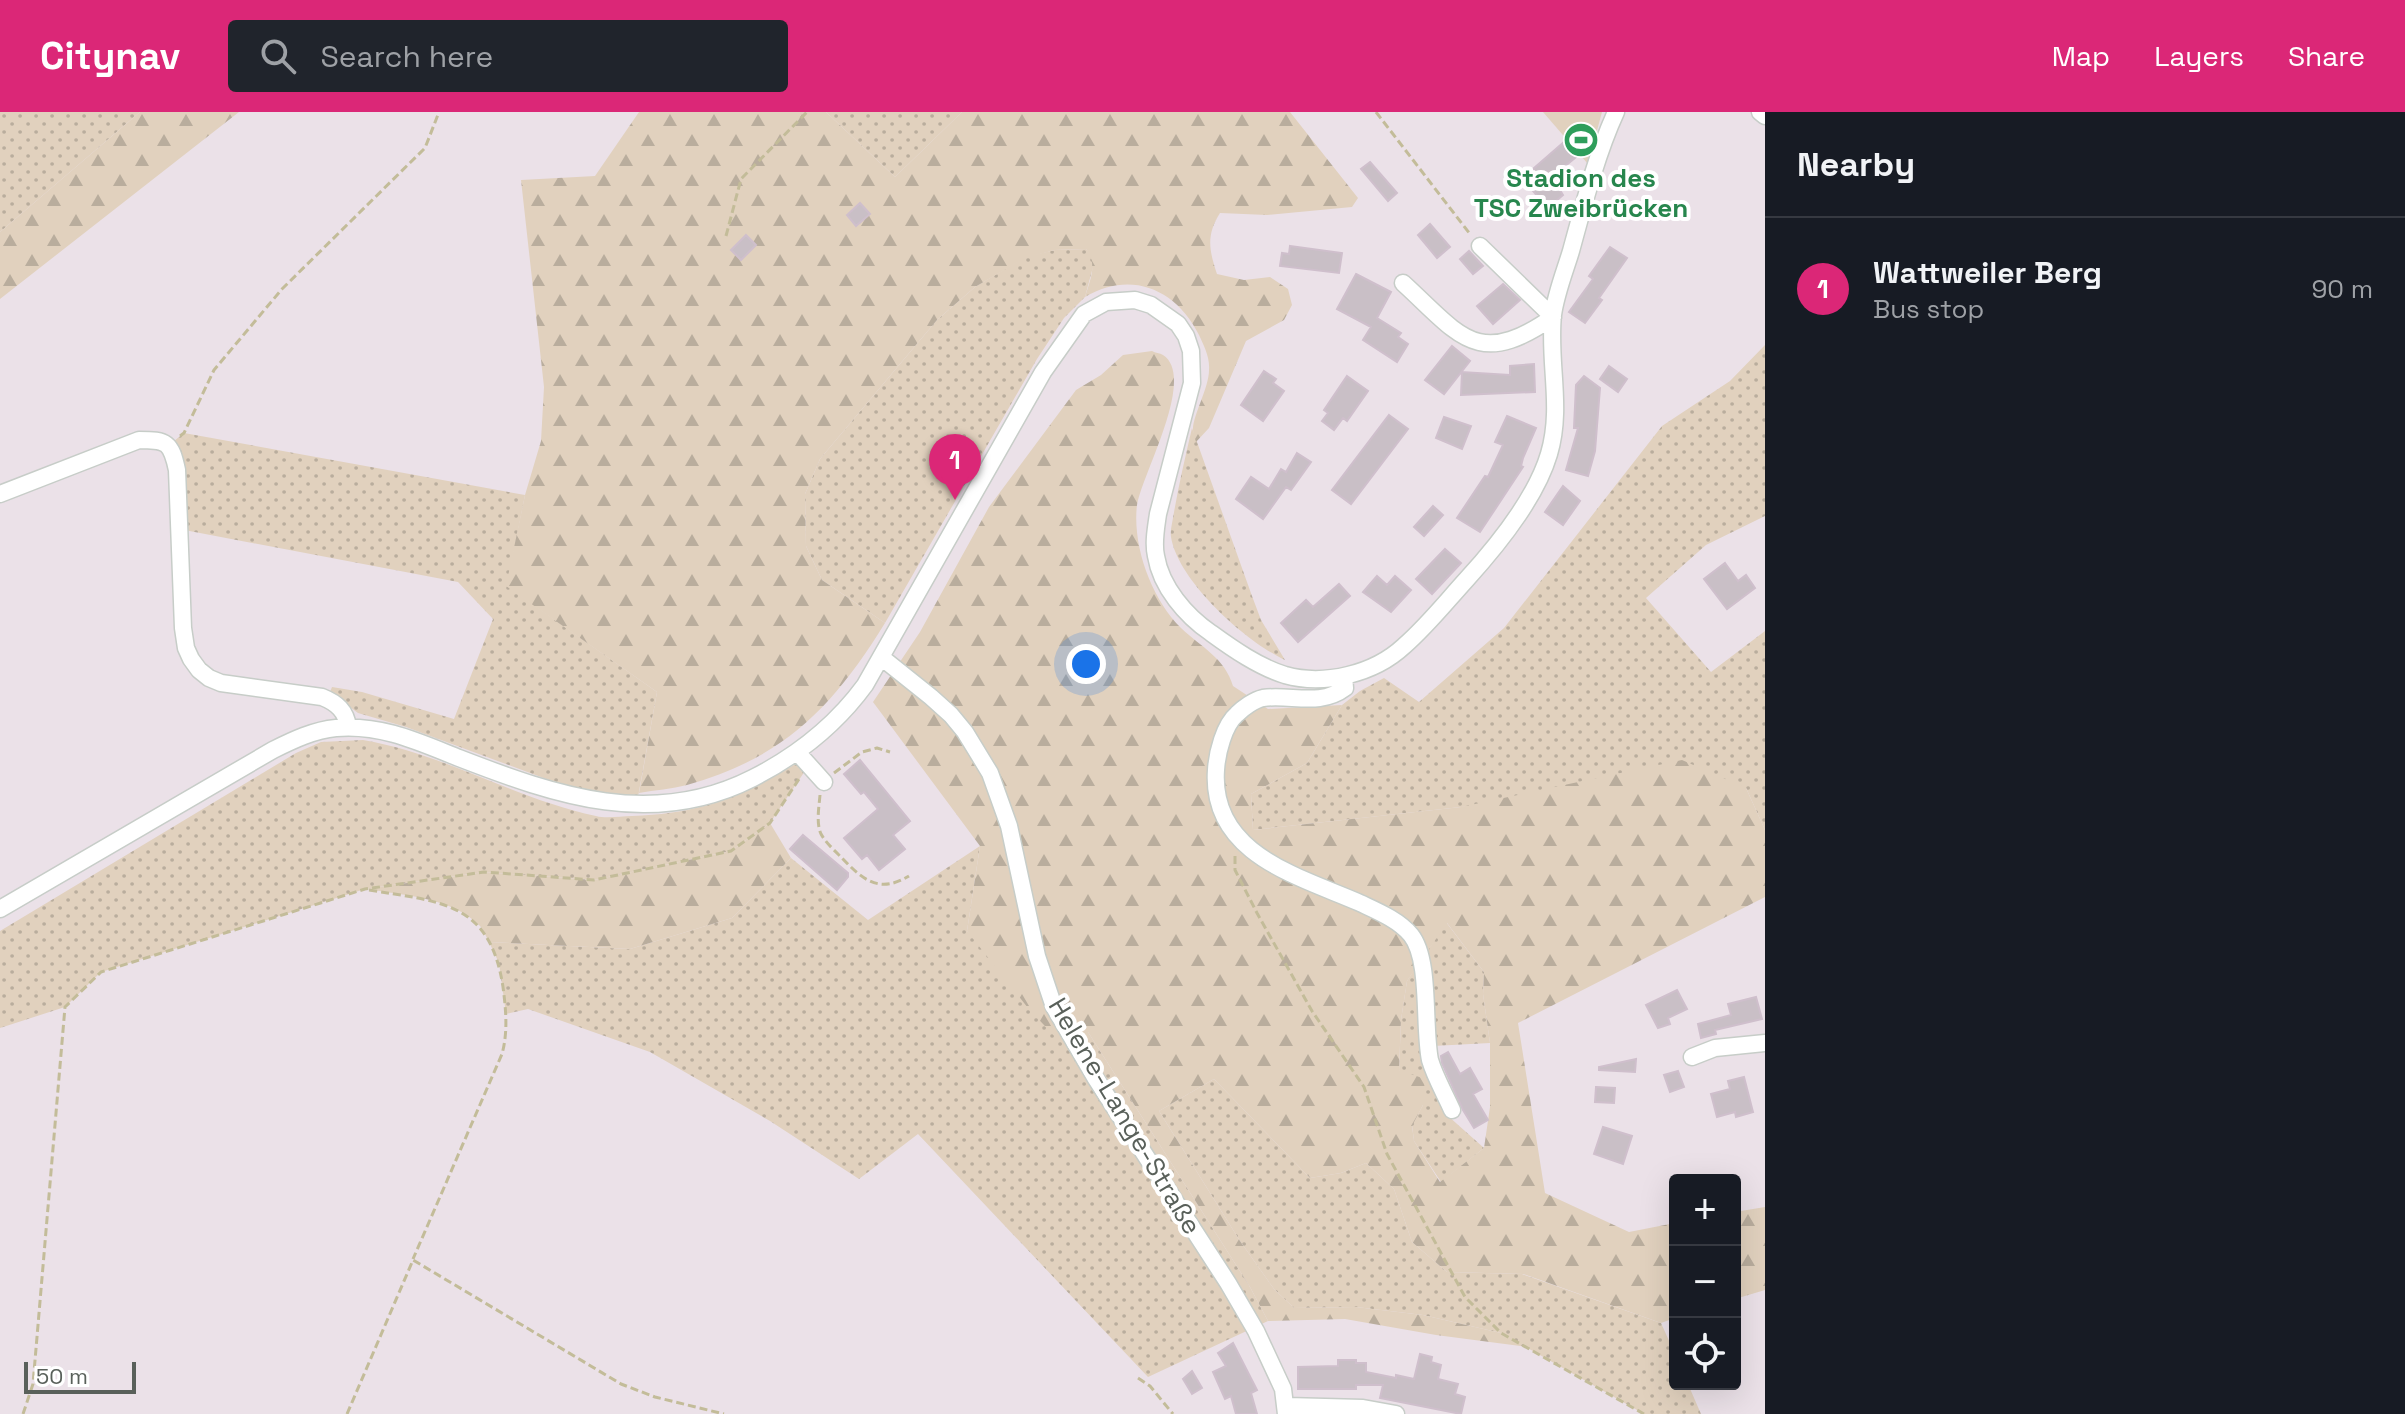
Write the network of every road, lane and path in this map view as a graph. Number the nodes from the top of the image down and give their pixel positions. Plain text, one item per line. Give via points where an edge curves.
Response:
1 (439, 112) edge
2 (807, 112) edge
3 (1376, 112) edge
4 (1616, 112) edge
5 (1760, 112) edge
6 (1765, 116) edge
7 (1461, 222) dead end
8 (726, 236) dead end
9 (1480, 246) dead end
10 (1403, 283) dead end
11 (1553, 317) junction
12 (169, 445) junction
13 (0, 494) edge
14 (881, 657) junction
15 (1344, 676) junction
16 (348, 727) junction
17 (890, 752) dead end
18 (803, 759) junction
19 (824, 782) junction
20 (1236, 836) junction
21 (909, 876) dead end
22 (365, 889) junction
23 (0, 909) edge
24 (1765, 1043) edge
25 (1692, 1057) dead end
26 (1452, 1110) dead end
27 (413, 1260) junction
28 (1138, 1378) dead end
29 (1286, 1410) edge
30 (23, 1414) edge
31 (347, 1414) edge
32 (724, 1414) edge
33 (1173, 1414) edge
34 (1396, 1414) edge
35 (1644, 1414) edge

1 - 12 path via 425,148 282,289 214,370 184,433
2 - 8 path via 741,179
3 - 7 path
4 - 11 street
5 - 6 street
9 - 11 street
10 - 11 street via 1457,332 1483,344 1517,339
11 - 15 street via 1555,432 1529,496 1480,564 1403,648
12 - 13 street via 139,440
12 - 16 street via 177,470 183,628 191,659 221,683 335,702
14 - 15 street via 1064,341 1095,307 1135,300 1178,324 1193,367 1158,514 1155,553 1160,573 1189,615 1264,666 1302,678
14 - 18 street via 850,705
14 - 29 street, Helene-Lange-Straße via 951,715 990,773 1009,826 1037,956 1054,1007 1243,1308 1283,1389
15 - 20 street via 1345,688 1339,693 1299,700 1261,698 1234,716 1220,748 1215,782
16 - 18 street via 390,731 581,798 635,805 716,793
16 - 23 street via 325,729 273,750
17 - 19 path via 862,752
18 - 19 street
18 - 22 path via 770,823 731,851 594,880 484,872
19 - 21 path via 818,818 820,833 832,849 863,879 883,885
20 - 26 street via 1276,866 1373,909 1411,935 1420,951 1431,1062
20 - 35 path via 1235,870 1312,1011 1364,1087 1387,1154 1465,1297 1501,1333
22 - 27 path via 454,908 482,927 499,963 504,996 507,1037 502,1054
22 - 30 path via 101,972 65,1007 33,1384
24 - 25 street via 1715,1048
27 - 31 path
27 - 32 path via 621,1384
28 - 33 path
29 - 34 street via 1363,1408

